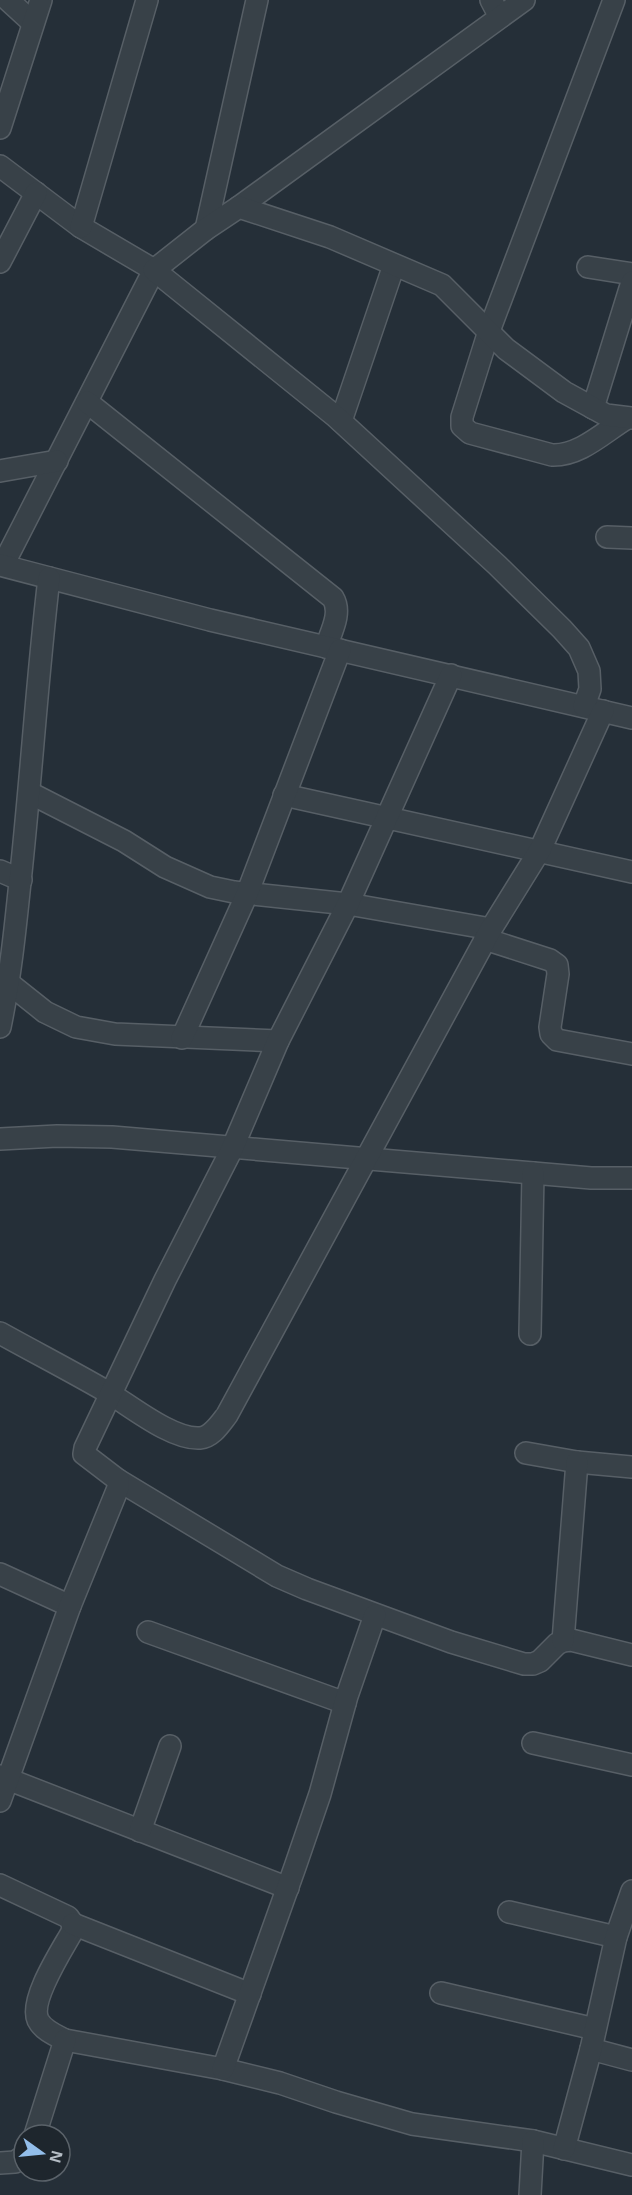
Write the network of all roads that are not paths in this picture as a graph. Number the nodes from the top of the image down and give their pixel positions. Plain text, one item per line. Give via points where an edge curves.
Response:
1 (8, 0) edge
2 (41, 0) edge
3 (147, 0) edge
4 (258, 0) edge
5 (524, 0) edge
6 (614, 0) edge
7 (496, 9) edge
8 (33, 23) junction
9 (0, 128) edge
10 (0, 165) edge
11 (36, 193) junction
12 (239, 207) junction
13 (81, 227) junction
14 (206, 229) junction
15 (0, 262) edge
16 (394, 264) junction
17 (588, 267) dead end
18 (154, 270) junction
19 (632, 274) edge
20 (632, 282) edge
21 (489, 331) junction
22 (87, 402) junction
23 (593, 408) junction
24 (629, 418) edge
25 (341, 422) junction
26 (57, 461) junction
27 (0, 471) edge
28 (607, 537) dead end
29 (632, 538) edge
30 (2, 565) edge
31 (49, 578) junction
32 (333, 649) junction
33 (451, 675) junction
34 (594, 708) junction
35 (632, 718) edge
36 (30, 793) junction
37 (284, 795) junction
38 (386, 816) junction
39 (540, 850) junction
40 (0, 871) edge
41 (632, 872) edge
42 (21, 880) junction
43 (247, 894) junction
44 (348, 904) junction
45 (488, 934) junction
46 (5, 980) edge
47 (0, 1027) edge
48 (182, 1038) junction
49 (278, 1041) junction
50 (632, 1054) edge
51 (0, 1139) edge
52 (232, 1149) junction
53 (366, 1158) junction
54 (533, 1173) junction
55 (632, 1178) edge
56 (0, 1332) edge
57 (530, 1334) dead end
58 (110, 1394) junction
59 (526, 1453) dead end
60 (577, 1462) junction
61 (632, 1467) edge
62 (118, 1479) junction
63 (0, 1574) edge
64 (70, 1606) junction
65 (375, 1615) junction
66 (148, 1632) dead end
67 (563, 1641) junction
68 (632, 1655) edge
69 (345, 1703) junction
70 (533, 1743) dead end
71 (170, 1746) dead end
72 (632, 1765) edge
73 (4, 1778) edge
74 (0, 1801) edge
75 (140, 1831) junction
76 (0, 1886) edge
77 (288, 1888) junction
78 (632, 1891) edge
79 (509, 1912) dead end
80 (73, 1924) junction
81 (620, 1949) edge
82 (250, 1994) junction
83 (441, 1994) dead end
84 (593, 2039) junction
85 (64, 2040) junction
86 (632, 2060) edge
87 (223, 2069) junction
88 (39, 2123) edge
89 (533, 2141) junction
90 (564, 2149) junction
91 (632, 2165) edge
92 (530, 2195) edge

1 - 8 street
2 - 8 street
3 - 13 street
4 - 14 street
5 - 7 street
6 - 21 street
7 - 12 street
8 - 9 street
10 - 11 street
11 - 13 street
11 - 15 street
12 - 14 street
12 - 16 street via 330,237
13 - 18 street
14 - 18 street
16 - 21 street via 442,285
16 - 25 street
17 - 19 street
18 - 22 street
18 - 25 street
20 - 23 street
21 - 23 street via 506,349 564,392
21 - 24 street via 462,417 462,426 470,433 564,455
22 - 26 street
22 - 32 street via 333,598 337,613
23 - 24 street via 606,415
25 - 34 street via 497,565 579,648 588,671
26 - 27 street
26 - 30 street
28 - 29 street
30 - 31 street
31 - 32 street
31 - 36 street
32 - 33 street
32 - 37 street
33 - 34 street
33 - 38 street
34 - 35 street
34 - 39 street
36 - 42 street
36 - 43 street via 107,831 186,878
37 - 38 street
37 - 43 street
38 - 39 street
38 - 44 street
39 - 41 street
39 - 45 street
40 - 42 street
42 - 46 street
43 - 44 street
43 - 48 street
44 - 45 street
44 - 49 street
45 - 50 street via 557,965 550,1027 557,1040
45 - 53 street
46 - 47 street
46 - 48 street via 45,1012 76,1027
48 - 49 street
49 - 52 street
51 - 52 street via 111,1137
52 - 53 street
52 - 58 street
53 - 54 street
53 - 58 street via 217,1428 207,1436 185,1436
54 - 55 street
54 - 57 street
56 - 58 street
58 - 62 street via 84,1454
59 - 60 street
60 - 61 street
60 - 67 street
62 - 64 street via 118,1488
62 - 65 street via 277,1576
63 - 64 street
64 - 73 street
65 - 67 street via 524,1664 540,1662
65 - 69 street
66 - 69 street
67 - 68 street
69 - 77 street
70 - 72 street
71 - 75 street
73 - 74 street
73 - 75 street
75 - 77 street
76 - 80 street via 68,1917
77 - 82 street
78 - 81 street
79 - 81 street
80 - 82 street
80 - 85 street via 40,1992 36,2013 46,2030
81 - 84 street
82 - 87 street
83 - 84 street
84 - 86 street
84 - 90 street
85 - 87 street
85 - 88 street
87 - 89 street via 412,2124
89 - 90 street
89 - 92 street
90 - 91 street

